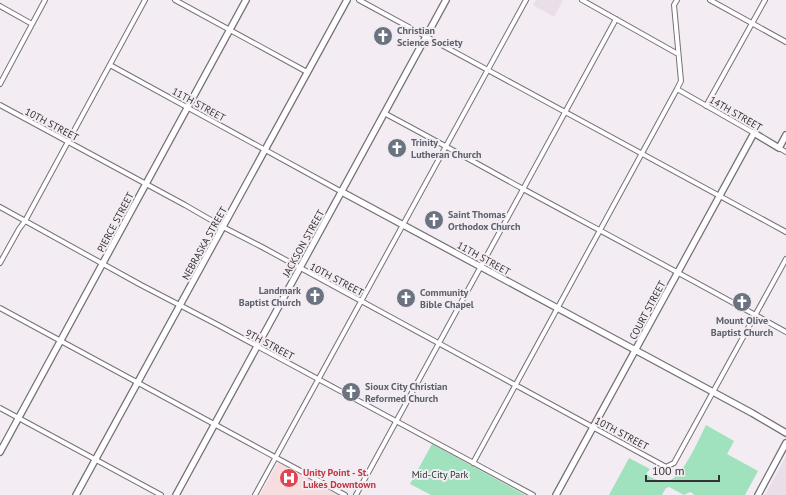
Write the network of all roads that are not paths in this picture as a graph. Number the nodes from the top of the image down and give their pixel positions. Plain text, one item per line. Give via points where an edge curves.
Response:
1 (46, 0) edge
2 (145, 0) edge
3 (175, 0) edge
4 (246, 0) edge
5 (347, 0) edge
6 (358, 0) edge
7 (446, 0) edge
8 (526, 0) edge
9 (582, 0) edge
10 (677, 0) edge
11 (710, 0) edge
12 (765, 0) edge
13 (0, 6) edge
14 (616, 19) junction
15 (752, 23) junction
16 (32, 24) junction
17 (229, 30) junction
18 (426, 36) junction
19 (786, 42) edge
20 (678, 54) junction
21 (110, 65) junction
22 (488, 70) junction
23 (307, 72) junction
24 (0, 84) edge
25 (677, 89) junction
26 (0, 105) edge
27 (706, 106) junction
28 (188, 108) junction
29 (566, 112) junction
30 (384, 113) junction
31 (754, 133) junction
32 (786, 135) edge
33 (68, 142) junction
34 (447, 146) junction
35 (779, 148) junction
36 (265, 150) junction
37 (786, 152) edge
38 (642, 154) junction
39 (146, 184) junction
40 (523, 189) junction
41 (342, 192) junction
42 (719, 196) junction
43 (0, 207) edge
44 (25, 221) junction
45 (403, 225) junction
46 (223, 227) junction
47 (600, 230) junction
48 (786, 232) edge
49 (786, 259) edge
50 (0, 263) edge
51 (103, 263) junction
52 (480, 266) junction
53 (300, 268) junction
54 (678, 272) junction
55 (361, 301) junction
56 (180, 306) junction
57 (0, 308) edge
58 (558, 309) junction
59 (755, 315) junction
60 (786, 332) edge
61 (61, 340) junction
62 (439, 343) junction
63 (258, 346) junction
64 (636, 351) junction
65 (319, 380) junction
66 (138, 382) junction
67 (516, 385) junction
68 (713, 392) junction
69 (0, 408) edge
70 (19, 418) junction
71 (397, 421) junction
72 (215, 424) junction
73 (594, 427) junction
74 (786, 433) edge
75 (786, 443) edge
76 (0, 452) edge
77 (276, 458) junction
78 (96, 460) junction
79 (473, 463) junction
80 (76, 495) edge
81 (161, 495) edge
82 (176, 495) edge
83 (255, 495) edge
84 (345, 495) edge
85 (356, 495) edge
86 (533, 495) edge
87 (556, 495) edge
88 (758, 495) edge

1 - 16 street
2 - 21 street
3 - 17 street
4 - 17 main road, PIERCE STREET
5 - 23 main road, NEBRASKA STREET
6 - 18 street
7 - 18 main road, JACKSON STREET
8 - 22 street
9 - 14 street
10 - 20 street via 674,5
11 - 15 street
12 - 15 street
13 - 16 street
14 - 20 street
14 - 29 street
15 - 19 street
15 - 27 street
16 - 24 street
17 - 23 street
17 - 28 main road, PIERCE STREET
18 - 22 street
18 - 30 main road, JACKSON STREET
20 - 25 street via 681,81
21 - 28 street, 11TH STREET
21 - 33 street
22 - 29 street
22 - 34 street
23 - 36 main road, NEBRASKA STREET
25 - 27 street, 14TH STREET
25 - 38 street
26 - 33 street, 10TH STREET
27 - 31 street, 14TH STREET
28 - 36 street, 11TH STREET
28 - 39 main road, PIERCE STREET
29 - 38 street
29 - 40 street
30 - 34 street
30 - 41 main road, JACKSON STREET
31 - 35 main road, 14TH STREET
31 - 42 main road, COURT STREET
32 - 35 main road
33 - 39 street, 10TH STREET
33 - 44 street
34 - 40 street
34 - 45 street
35 - 37 street, 14TH STREET
36 - 41 street, 11TH STREET
36 - 46 main road, NEBRASKA STREET
38 - 42 street
38 - 47 street
39 - 46 street, 10TH STREET
39 - 51 main road, PIERCE STREET
40 - 47 street
40 - 52 street
41 - 45 main road, 11TH STREET
41 - 53 main road, JACKSON STREET
42 - 48 street
42 - 54 main road, COURT STREET
43 - 44 street, 9TH STREET
44 - 50 street
44 - 51 street, 9TH STREET
45 - 52 main road, 11TH STREET
45 - 55 street
46 - 53 street, 10TH STREET
46 - 56 main road, NEBRASKA STREET
47 - 54 street
47 - 58 street
49 - 59 street
51 - 56 street, 9TH STREET
51 - 61 main road, PIERCE STREET
52 - 58 main road, 11TH STREET
52 - 62 street
53 - 55 street, 10TH STREET
53 - 63 main road, JACKSON STREET
54 - 59 street
54 - 64 main road, COURT STREET
55 - 62 street, 10TH STREET
55 - 65 street
56 - 63 street, 9TH STREET
56 - 66 main road, NEBRASKA STREET
57 - 61 street
58 - 64 main road, 11TH STREET
58 - 67 street
59 - 60 street
59 - 68 street
61 - 66 street
61 - 70 main road, PIERCE STREET
62 - 67 street, 10TH STREET
62 - 71 street
63 - 65 street, 9TH STREET
63 - 72 main road, JACKSON STREET
64 - 68 main road, 11TH STREET
64 - 73 main road, COURT STREET
65 - 71 street, 9TH STREET
65 - 77 street
66 - 72 street
66 - 78 main road, NEBRASKA STREET
67 - 73 street, 10TH STREET
67 - 79 street
68 - 73 street, 10TH STREET via 674,463 666,467
68 - 74 main road, 11TH STREET
69 - 70 street
70 - 76 main road, PIERCE STREET
70 - 78 street
71 - 79 street, 9TH STREET
71 - 85 street
72 - 77 street
72 - 82 main road, JACKSON STREET
73 - 87 main road, COURT STREET
75 - 88 main road
77 - 83 street
77 - 84 street
78 - 80 main road, NEBRASKA STREET
78 - 81 street
79 - 86 street, 9TH STREET

